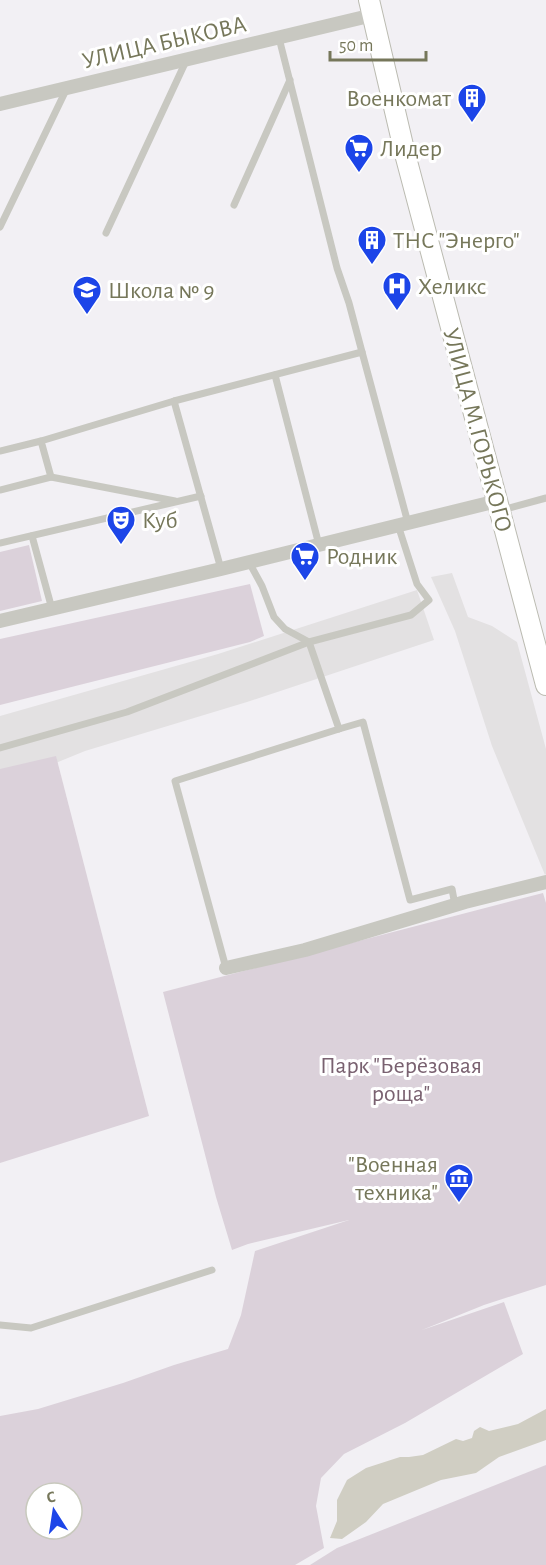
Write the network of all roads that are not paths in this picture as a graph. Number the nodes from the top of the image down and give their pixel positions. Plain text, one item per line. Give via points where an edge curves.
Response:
1 (371, 8) edge
2 (279, 38) junction
3 (187, 60) junction
4 (290, 80) junction
5 (67, 88) junction
6 (0, 104) edge
7 (234, 205) dead end
8 (0, 227) edge
9 (106, 233) dead end
10 (362, 352) junction
11 (276, 375) junction
12 (174, 401) junction
13 (41, 441) junction
14 (0, 451) edge
15 (51, 477) junction
16 (0, 490) edge
17 (201, 496) junction
18 (546, 498) edge
19 (179, 501) junction
20 (498, 506) junction
21 (403, 524) junction
22 (32, 536) junction
23 (0, 543) edge
24 (319, 545) junction
25 (249, 562) junction
26 (221, 569) junction
27 (52, 609) junction
28 (0, 621) edge
29 (309, 642) junction
30 (546, 685) edge
31 (339, 729) junction
32 (0, 748) edge
33 (546, 882) edge
34 (455, 905) junction
35 (226, 968) joint
36 (212, 1270) dead end
37 (0, 1325) edge

1 - 2 street, УЛИЦА БЫКОВА
1 - 20 main road, УЛИЦА М.ГОРЬКОГО via 405,154
2 - 3 street, УЛИЦА БЫКОВА
2 - 4 lane
3 - 5 street, УЛИЦА БЫКОВА
3 - 9 lane
4 - 7 lane
4 - 10 lane
5 - 6 street, УЛИЦА БЫКОВА
5 - 8 lane
10 - 11 lane
10 - 21 lane
11 - 12 lane
11 - 24 lane
12 - 13 lane
12 - 17 lane
13 - 14 lane
13 - 15 lane
15 - 16 lane
15 - 19 lane
17 - 19 lane
17 - 26 lane
18 - 20 lane
19 - 22 lane
20 - 21 street
20 - 30 main road, УЛИЦА М.ГОРЬКОГО
21 - 24 street
21 - 29 lane via 417,584 429,600 411,615
22 - 23 lane
22 - 27 lane
24 - 25 street
25 - 26 street
25 - 29 lane via 274,617 285,629
26 - 27 street
27 - 28 street
29 - 31 lane
29 - 32 lane via 127,712
31 - 34 lane via 363,722 410,900 452,889
31 - 35 lane via 175,781
33 - 34 street
34 - 35 street via 305,950
36 - 37 lane via 31,1328

